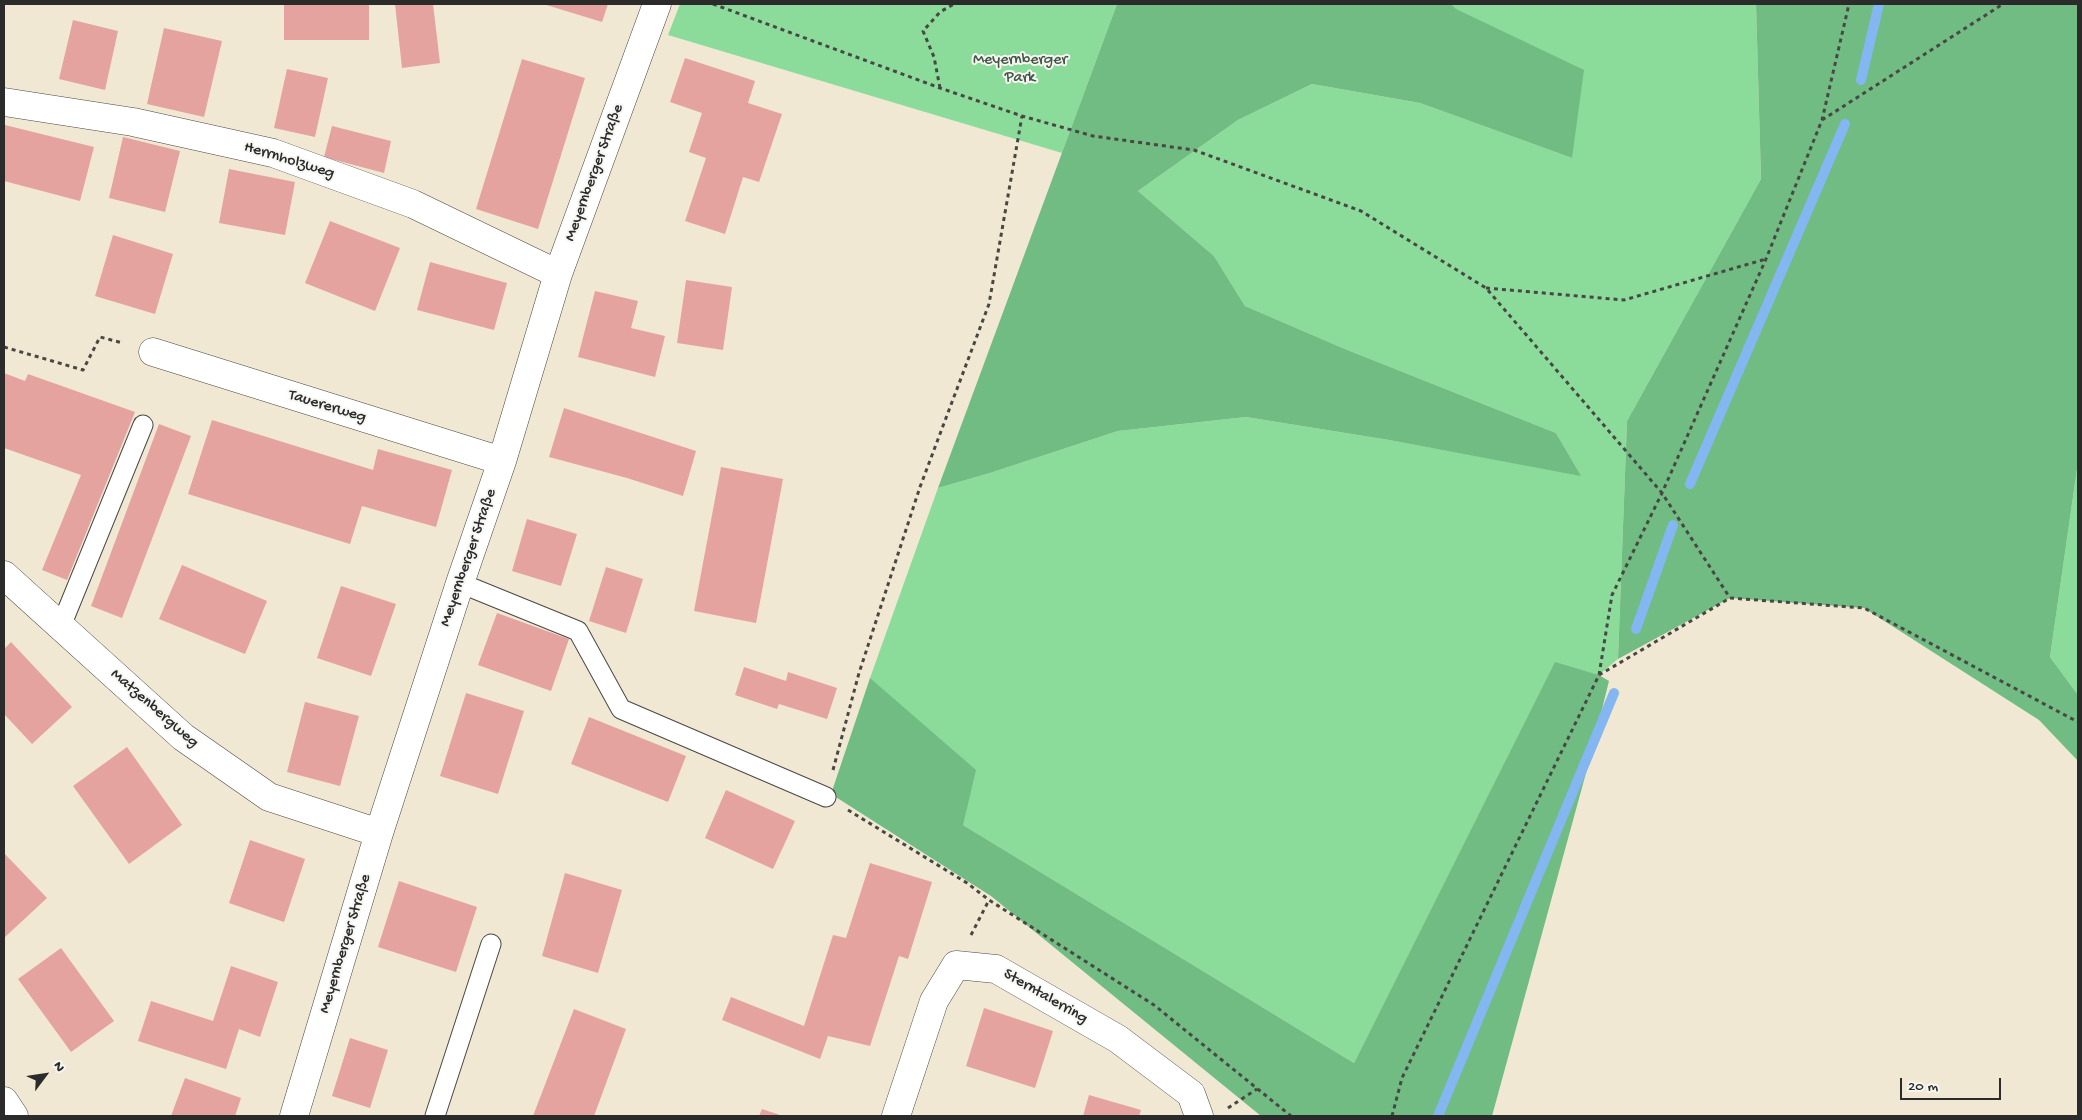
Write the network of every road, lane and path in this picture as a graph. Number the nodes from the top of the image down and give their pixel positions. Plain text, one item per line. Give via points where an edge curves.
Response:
1 (657, 4) edge
2 (713, 4) edge
3 (954, 4) edge
4 (1849, 4) edge
5 (2003, 4) edge
6 (940, 88) junction
7 (4, 102) edge
8 (1022, 116) junction
9 (1822, 120) junction
10 (1766, 259) junction
11 (558, 274) junction
12 (1486, 288) junction
13 (100, 336) dead end
14 (4, 348) edge
15 (152, 352) dead end
16 (143, 426) dead end
17 (502, 462) junction
18 (1662, 493) junction
19 (4, 575) edge
20 (460, 582) junction
21 (1730, 598) junction
22 (60, 626) junction
23 (1599, 675) junction
24 (2078, 722) edge
25 (826, 797) junction
26 (379, 833) junction
27 (491, 944) dead end
28 (1256, 1089) junction
29 (4, 1101) edge
30 (1212, 1114) edge
31 (14, 1116) edge
32 (294, 1116) edge
33 (435, 1116) edge
34 (896, 1116) edge
35 (1291, 1116) edge
36 (1392, 1116) edge

1 - 11 street, Meyernberger Straße
2 - 6 path
3 - 6 path via 940,12 923,31 934,57
4 - 9 path
5 - 9 path
6 - 8 path
7 - 11 street, Herrnholzweg via 133,122 273,153 413,204
8 - 12 path via 1094,136 1194,150 1361,211
8 - 25 path via 989,304 914,506 858,673
9 - 10 path
10 - 12 path via 1624,300
10 - 18 path
11 - 17 street, Meyernberger Straße
12 - 18 path
13 - 14 path via 83,370
15 - 17 street, Tauererweg
16 - 22 lane
17 - 20 street, Meyernberger Straße
18 - 21 path
18 - 23 path via 1612,595
19 - 22 street, Matzenbergweg
20 - 25 lane via 578,631 620,709
20 - 26 street, Meyernberger Straße
21 - 23 path
21 - 24 path via 1864,608
22 - 26 street, Matzenbergweg via 183,737 270,797
23 - 36 path via 1402,1078
25 - 28 path via 967,883 1154,1005
26 - 32 street, Meyernberger Straße
27 - 33 lane
28 - 30 path
28 - 35 path
29 - 31 street
30 - 34 street, Sterntalerring via 1191,1094 1118,1039 996,969 956,966 934,1001

